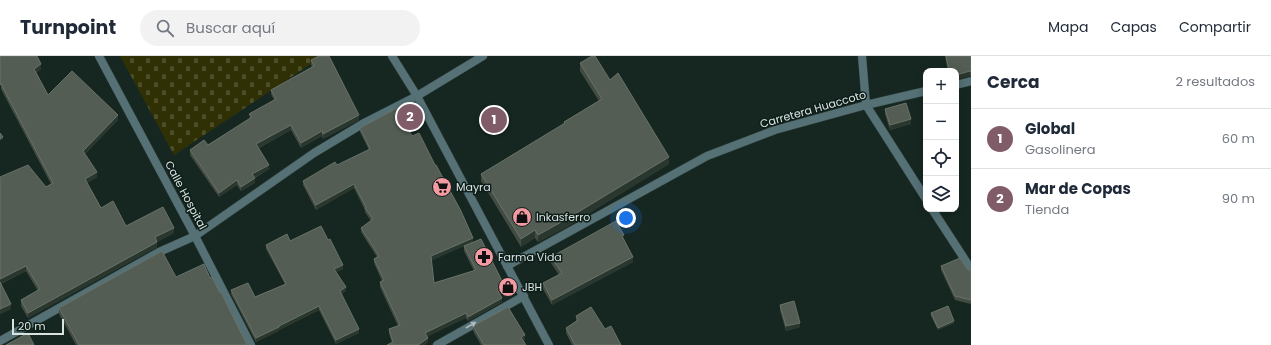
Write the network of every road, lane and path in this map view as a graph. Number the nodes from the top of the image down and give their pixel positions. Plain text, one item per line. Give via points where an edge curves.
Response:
1 (99, 56) edge
2 (392, 56) edge
3 (483, 56) edge
4 (862, 56) edge
5 (971, 81) edge
6 (959, 83) edge
7 (923, 92) edge
8 (417, 96) junction
9 (866, 105) junction
10 (923, 194) edge
11 (934, 212) edge
12 (195, 236) junction
13 (507, 266) junction
14 (971, 269) edge
15 (524, 296) junction
16 (0, 341) edge
17 (2, 345) edge
18 (251, 345) edge
19 (437, 345) edge
20 (549, 345) edge

1 - 12 street, Calle Hospital
2 - 8 street
3 - 8 street
4 - 9 street
5 - 6 street
7 - 9 street, Carretera Huaccoto
8 - 12 street via 364,123 314,153
8 - 13 street
9 - 10 street
9 - 13 street, Carretera Huaccoto via 775,130 707,156
11 - 14 street
12 - 16 street via 159,252
12 - 18 street, Calle Hospital
13 - 15 street
19 -> 15 street
15 - 20 street
16 - 17 street

